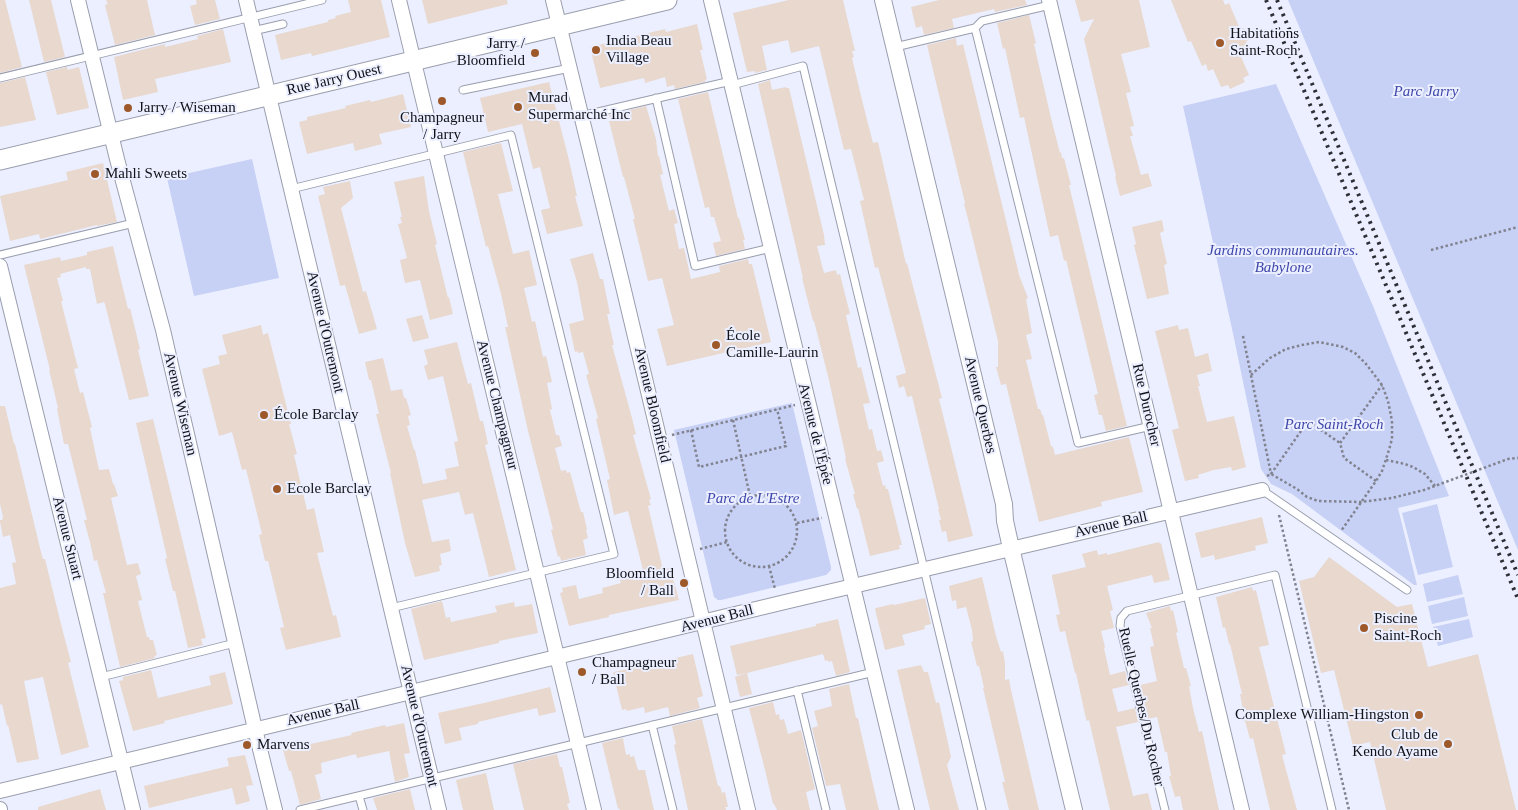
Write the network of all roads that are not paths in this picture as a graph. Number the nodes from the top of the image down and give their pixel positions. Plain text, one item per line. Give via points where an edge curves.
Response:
1 (78, 0) edge
2 (246, 0) edge
3 (322, 0) edge
4 (399, 0) edge
5 (553, 0) edge
6 (667, 0) edge
7 (711, 0) edge
8 (883, 0) edge
9 (1050, 2) edge
10 (251, 24) junction
11 (283, 24) dead end
12 (559, 26) junction
13 (975, 28) junction
14 (895, 47) junction
15 (92, 56) junction
16 (414, 61) junction
17 (570, 68) junction
18 (0, 78) edge
19 (732, 83) junction
20 (463, 90) dead end
21 (268, 96) junction
22 (656, 98) junction
23 (581, 116) junction
24 (111, 134) junction
25 (437, 153) junction
26 (0, 160) edge
27 (291, 189) junction
28 (134, 223) junction
29 (770, 248) junction
30 (0, 255) edge
31 (0, 266) edge
32 (1152, 426) junction
33 (1262, 490) joint
34 (1172, 511) junction
35 (1011, 548) junction
36 (925, 569) junction
37 (537, 572) junction
38 (852, 586) junction
39 (1408, 590) dead end
40 (1190, 595) junction
41 (391, 608) junction
42 (703, 623) junction
43 (235, 643) junction
44 (558, 657) junction
45 (874, 672) junction
46 (101, 677) junction
47 (797, 690) junction
48 (411, 693) junction
49 (724, 708) junction
50 (652, 725) junction
51 (255, 729) junction
52 (578, 743) junction
53 (121, 762) junction
54 (432, 778) junction
55 (0, 791) edge
56 (359, 796) junction
57 (133, 810) edge
58 (274, 810) edge
59 (300, 810) edge
60 (363, 810) edge
61 (439, 810) edge
62 (594, 810) edge
63 (673, 810) edge
64 (748, 810) edge
65 (826, 810) edge
66 (907, 810) edge
67 (982, 810) edge
68 (1074, 810) edge
69 (1165, 810) edge
70 (1242, 810) edge
71 (1332, 810) edge

1 - 15 street, Avenue Wiseman
2 - 10 street, Avenue d'Outremont
3 - 10 lane
4 - 16 street, Avenue Champagneur
5 - 12 street, Avenue Bloomfield
6 - 12 main road, Rue Jarry Ouest
7 - 19 street, Avenue de l'Épée
8 - 14 street, Avenue Querbes
9 - 13 lane via 982,21
9 - 32 street, Rue Durocher
10 - 11 lane
10 - 15 lane
10 - 21 street, Avenue d'Outremont
12 - 16 main road, Rue Jarry Ouest
12 - 17 street, Avenue Bloomfield
13 - 14 lane
13 - 32 lane via 1078,443
14 - 35 street, Avenue Querbes
15 - 18 lane
15 - 24 street, Avenue Wiseman
16 - 21 main road, Rue Jarry Ouest
16 - 25 street, Avenue Champagneur
17 - 20 lane
17 - 23 street, Avenue Bloomfield
19 - 22 lane
19 - 29 street, Avenue de l'Épée
19 - 36 lane via 803,66
21 - 24 main road, Rue Jarry Ouest
21 - 27 street, Avenue d'Outremont
22 - 23 lane
22 - 29 lane via 695,266
23 - 42 street, Avenue Bloomfield
24 - 26 main road, Rue Jarry Ouest
24 - 28 street, Avenue Wiseman
25 - 27 lane
25 - 37 street, Avenue Champagneur
25 - 37 lane via 511,135 614,554
27 - 41 street, Avenue d'Outremont
28 - 30 lane
28 - 43 street, Avenue Wiseman via 163,330
29 - 38 street, Avenue de l'Épée
31 - 46 street, Avenue Stuart
32 - 34 street, Rue Durocher
33 - 34 street, Avenue Ball
33 - 39 lane
34 - 35 street, Avenue Ball
34 - 40 street, Rue Durocher
35 - 36 street, Avenue Ball
35 - 68 street, Avenue Querbes
36 - 38 street, Avenue Ball
36 - 67 lane
37 - 41 lane
37 - 44 street, Avenue Champagneur
38 - 42 street, Avenue Ball
38 - 45 street, Avenue de l'Épée
40 - 69 lane, Ruelle Querbes/Du Rocher via 1127,611 1120,626
40 - 70 street, Rue Durocher
40 - 71 lane via 1275,574
41 - 48 street, Avenue d'Outremont
42 - 44 street, Avenue Ball
42 - 49 street, Avenue Bloomfield
43 - 46 lane
43 - 51 street, Avenue Wiseman
44 - 48 street, Avenue Ball
44 - 52 street, Avenue Champagneur
45 - 47 lane
45 - 66 street, Avenue de l'Épée
46 - 53 street, Avenue Stuart
47 - 49 lane
47 - 65 lane
48 - 51 street, Avenue Ball
48 - 54 street, Avenue d'Outremont
49 - 50 lane
49 - 64 street, Avenue Bloomfield
50 - 52 lane
50 - 63 lane
51 - 53 street, Avenue Ball
51 - 58 street, Avenue Wiseman
52 - 54 lane
52 - 62 street, Avenue Champagneur
53 - 55 street, Avenue Ball
53 - 57 street, Avenue Stuart
54 - 56 lane
54 - 61 street, Avenue d'Outremont
56 - 59 lane
56 - 60 lane

